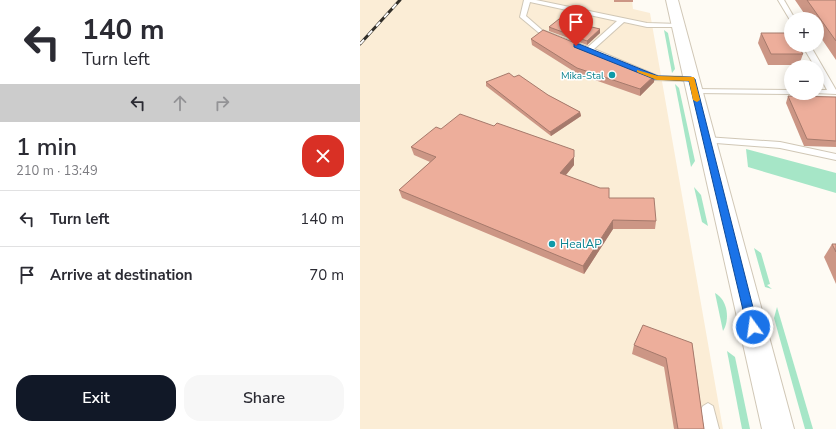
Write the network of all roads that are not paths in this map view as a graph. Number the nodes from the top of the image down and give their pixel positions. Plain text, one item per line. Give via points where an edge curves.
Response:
1 (527, 0) edge
2 (672, 0) edge
3 (781, 0) edge
4 (788, 12) edge
5 (622, 20) junction
6 (678, 25) junction
7 (589, 50) junction
8 (810, 52) edge
9 (693, 85) junction
10 (784, 92) edge
11 (824, 92) edge
12 (835, 92) edge
13 (706, 140) junction
14 (836, 157) edge
15 (708, 411) dead end
16 (711, 429) edge
17 (778, 429) edge

1 - 5 lane
1 - 7 lane via 522,17 540,31
2 - 6 street
3 - 4 lane
5 - 6 lane via 648,26
5 - 7 lane
6 - 9 street
7 - 9 lane via 657,78
8 - 12 lane
9 - 10 lane
9 - 13 street
11 - 12 lane
13 - 14 lane via 780,145
13 - 17 street
15 - 16 lane

